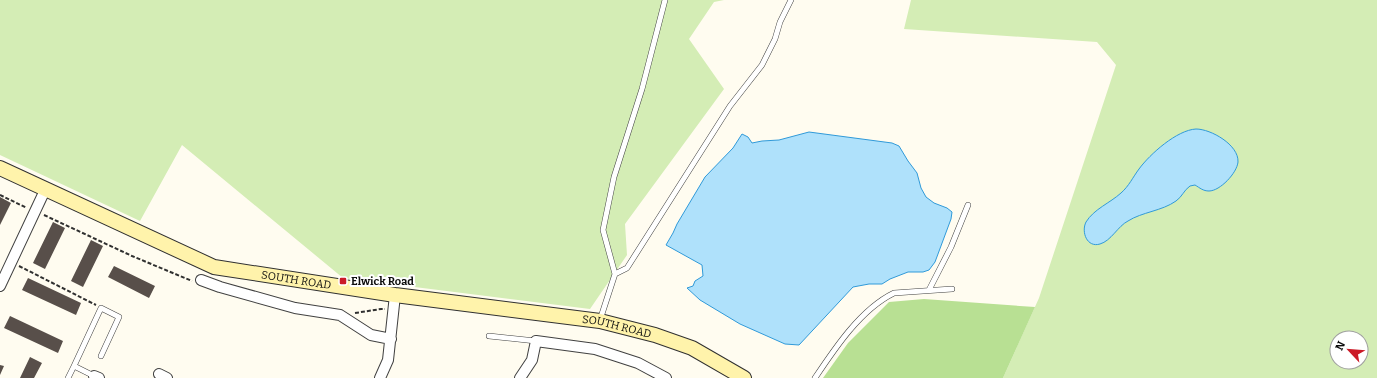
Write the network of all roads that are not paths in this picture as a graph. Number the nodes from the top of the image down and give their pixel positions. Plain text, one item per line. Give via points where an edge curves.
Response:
1 (665, 0) edge
2 (791, 0) edge
3 (0, 168) edge
4 (46, 188) junction
5 (968, 205) dead end
6 (615, 274) junction
7 (201, 280) road end
8 (1, 282) edge
9 (952, 289) dead end
10 (929, 290) junction
11 (395, 295) junction
12 (600, 321) junction
13 (489, 336) dead end
14 (391, 339) junction
15 (536, 340) junction
16 (101, 356) dead end
17 (74, 366) junction
18 (97, 377) edge
19 (68, 378) edge
20 (380, 378) edge
21 (520, 378) edge
22 (666, 378) edge
23 (744, 378) edge
24 (815, 378) edge

1 - 6 lane via 642,89 614,177 603,230
2 - 6 lane via 762,65 730,106 627,268
3 - 4 main road, SOUTH ROAD
4 - 8 street
4 - 11 main road, SOUTH ROAD via 214,267
5 - 10 lane via 951,247
6 - 12 lane
7 - 14 street via 295,308 340,315 372,335
9 - 10 lane
10 - 24 lane via 894,293 870,309 849,332
11 - 12 main road, SOUTH ROAD
11 - 14 street
12 - 23 main road, SOUTH ROAD via 655,335 692,348
13 - 15 lane
14 - 20 street via 388,360
15 - 21 street via 532,360
15 - 22 street via 595,349 638,363
16 - 17 lane via 119,317 101,308
17 - 18 lane
17 - 19 lane

